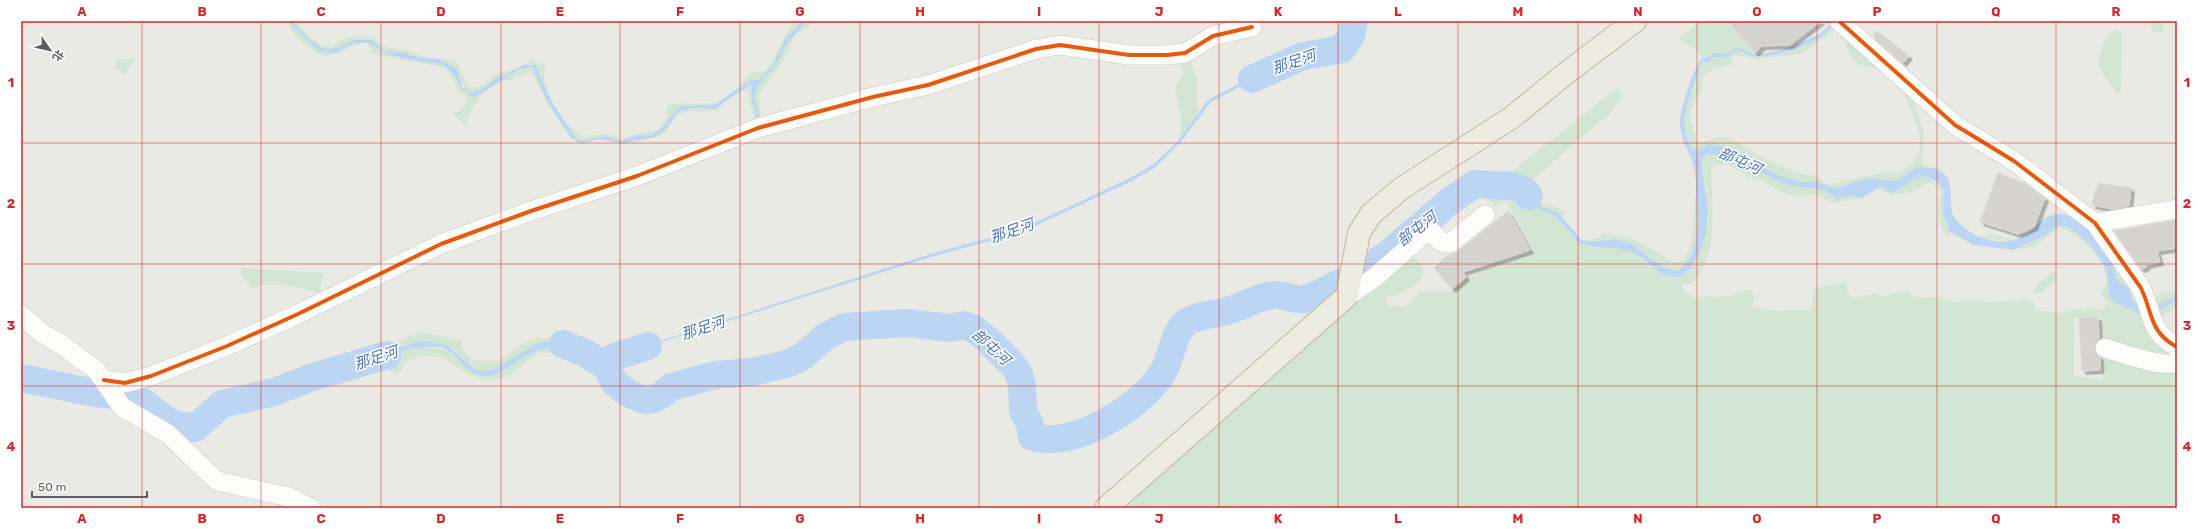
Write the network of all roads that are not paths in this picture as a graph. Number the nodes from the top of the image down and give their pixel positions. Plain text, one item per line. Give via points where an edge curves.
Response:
1 (1635, 21) edge
2 (1839, 21) edge
3 (1252, 27) dead end
4 (2177, 209) edge
5 (1485, 215) dead end
6 (2095, 223) junction
7 (1347, 296) junction
8 (21, 315) edge
9 (2177, 347) edge
10 (2104, 348) dead end
11 (2177, 362) edge
12 (107, 384) junction
13 (311, 508) edge
14 (1106, 508) edge

1 - 7 highway via 1569,70 1511,118 1402,188 1371,214 1359,233
2 - 6 street via 1959,128 2014,161
3 - 12 street via 1212,36 1185,53 1167,55 1129,55 1060,46 1036,48 928,85 758,128 637,176 530,211 441,244 298,314 151,376 125,384
4 - 6 street
5 - 7 street via 1450,243 1441,242 1432,233 1424,234 1374,278
6 - 9 street via 2135,279 2146,298 2150,318 2160,334
7 - 14 highway
8 - 12 street via 42,333 75,354
10 - 11 street via 2157,362
12 - 13 street via 122,407 168,434 217,481 289,497

